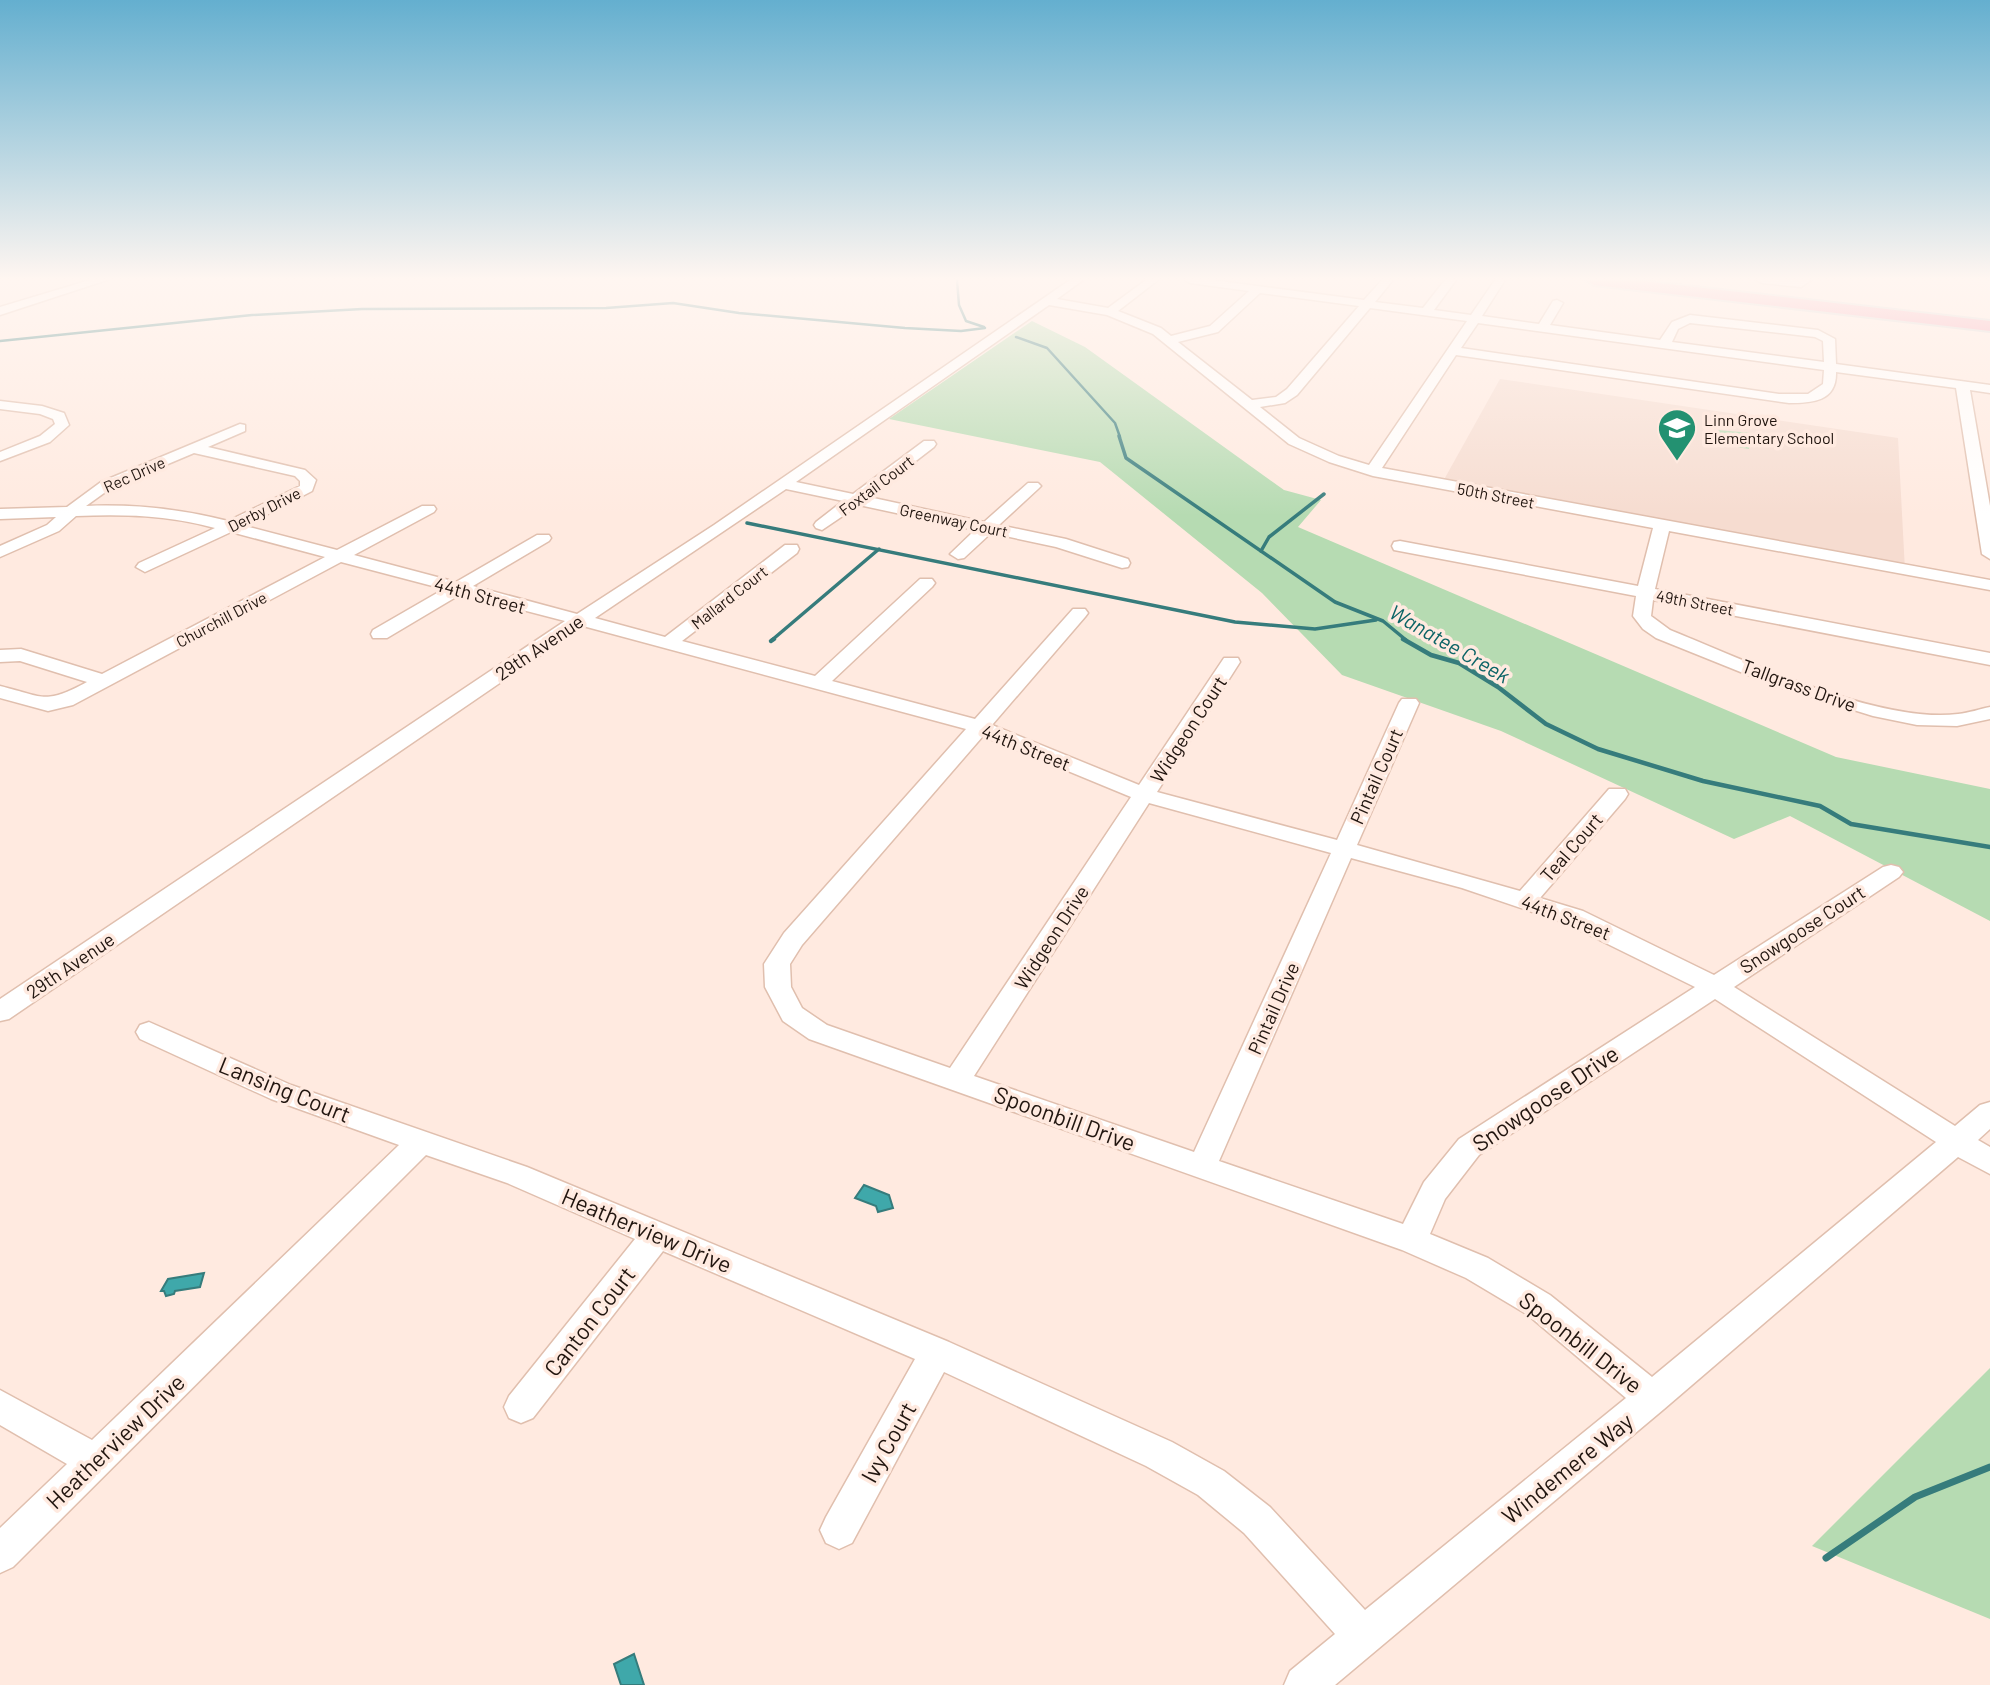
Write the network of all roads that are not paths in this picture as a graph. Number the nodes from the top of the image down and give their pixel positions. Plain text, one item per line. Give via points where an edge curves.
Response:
1 (964, 359) edge
2 (1192, 359) edge
3 (1321, 359) edge
4 (1448, 359) edge
5 (1506, 359) edge
6 (1767, 359) edge
7 (1830, 359) edge
8 (1830, 367) junction
9 (1962, 385) junction
10 (1990, 389) edge
11 (0, 405) edge
12 (1248, 405) junction
13 (240, 428) dead end
14 (929, 444) dead end
15 (193, 448) junction
16 (0, 457) edge
17 (1373, 471) junction
18 (785, 484) junction
19 (1033, 486) dead end
20 (857, 499) junction
21 (74, 509) junction
22 (428, 509) dead end
23 (0, 514) edge
24 (822, 525) dead end
25 (988, 526) junction
26 (1662, 526) junction
27 (230, 527) junction
28 (543, 538) dead end
29 (1400, 546) dead end
30 (791, 549) dead end
31 (0, 552) edge
32 (958, 554) dead end
33 (1990, 554) edge
34 (339, 557) junction
35 (1122, 563) dead end
36 (145, 567) dead end
37 (926, 583) dead end
38 (1990, 585) edge
39 (457, 588) junction
40 (1644, 593) junction
41 (1079, 613) dead end
42 (578, 621) junction
43 (380, 634) dead end
44 (666, 645) junction
45 (0, 656) edge
46 (1990, 659) edge
47 (1231, 662) dead end
48 (103, 681) junction
49 (818, 684) junction
50 (0, 692) edge
51 (1409, 703) dead end
52 (1986, 718) edge
53 (979, 727) junction
54 (1617, 794) dead end
55 (1144, 795) junction
56 (1344, 849) junction
57 (1891, 872) dead end
58 (1525, 900) junction
59 (1713, 986) junction
60 (0, 1012) edge
61 (149, 1032) dead end
62 (957, 1079) junction
63 (1990, 1113) edge
64 (422, 1141) junction
65 (1957, 1141) junction
66 (1990, 1162) edge
67 (1202, 1167) junction
68 (657, 1235) junction
69 (1413, 1241) junction
70 (937, 1353) junction
71 (1652, 1398) junction
72 (0, 1406) edge
73 (521, 1407) dead end
74 (94, 1461) junction
75 (839, 1530) dead end
76 (0, 1554) edge
77 (1362, 1635) junction
78 (1304, 1685) edge

1 - 18 street, 29th Avenue
2 - 12 street, 50th Street
3 - 12 street via 1280,400
4 - 17 street
5 - 8 street via 1782,398 1802,398 1827,390
6 - 8 street
7 - 8 street
8 - 9 street
9 - 10 street
9 - 33 street
11 - 16 street via 54,414 62,425 45,439
12 - 17 street, 50th Street via 1294,442
13 - 15 street, Rec Drive
14 - 20 street, Foxtail Court
15 - 21 street, Rec Drive via 106,485
15 - 27 street, Derby Drive via 300,473 308,480 307,488 293,497
17 - 26 street, 50th Street
18 - 20 street, Greenway Court
18 - 42 street, 29th Avenue
19 - 25 street
20 - 24 street, Foxtail Court
20 - 25 street, Greenway Court
21 - 23 street, 44th Street
21 - 27 street, 44th Street via 158,512
21 - 31 street, Rec Drive via 52,528
22 - 34 street
25 - 32 street
25 - 35 street, Greenway Court
26 - 38 street, 50th Street
26 - 40 street
27 - 34 street, 44th Street
27 - 36 street, Derby Drive
28 - 39 street
29 - 40 street, 49th Street
30 - 44 street, Mallard Court
34 - 39 street, 44th Street
34 - 48 street, Churchill Drive
37 - 49 street
39 - 42 street, 44th Street
39 - 43 street
40 - 46 street, 49th Street
40 - 52 street, Tallgrass Drive via 1642,616 1656,630 1824,696 1906,717
41 - 53 street
42 - 44 street, 44th Street
42 - 60 street, 29th Avenue
44 - 49 street, 44th Street
45 - 48 street via 21,655
47 - 55 street, Widgeon Court
48 - 50 street, Churchill Drive via 48,705
49 - 53 street, 44th Street
51 - 56 street, Pintail Court
53 - 55 street, 44th Street
53 - 62 street, Spoonbill Drive via 776,964 778,987 792,1014 818,1032
54 - 58 street, Teal Court
55 - 56 street, 44th Street
55 - 62 street, Widgeon Drive
56 - 58 street, 44th Street
56 - 67 street, Pintail Drive
57 - 59 street, Snowgoose Court
58 - 59 street, 44th Street via 1621,939
59 - 65 street, 44th Street
59 - 69 street, Snowgoose Drive via 1469,1147 1433,1190
61 - 64 street, Lansing Court via 281,1092
62 - 67 street, Spoonbill Drive
63 - 65 street, Windemere Way
64 - 68 street, Heatherview Drive via 517,1175
64 - 74 street, Heatherview Drive
65 - 66 street, 44th Street
65 - 71 street, Windemere Way
67 - 69 street, Spoonbill Drive
68 - 70 street, Heatherview Drive
68 - 73 street, Canton Court
69 - 71 street, Spoonbill Drive via 1477,1268 1539,1305
70 - 75 street, Ivy Court
70 - 77 street, Heatherview Drive via 1159,1454 1211,1483 1265,1529
71 - 77 street, Windemere Way
72 - 74 street
74 - 76 street, Heatherview Drive
77 - 78 street, Windemere Way

